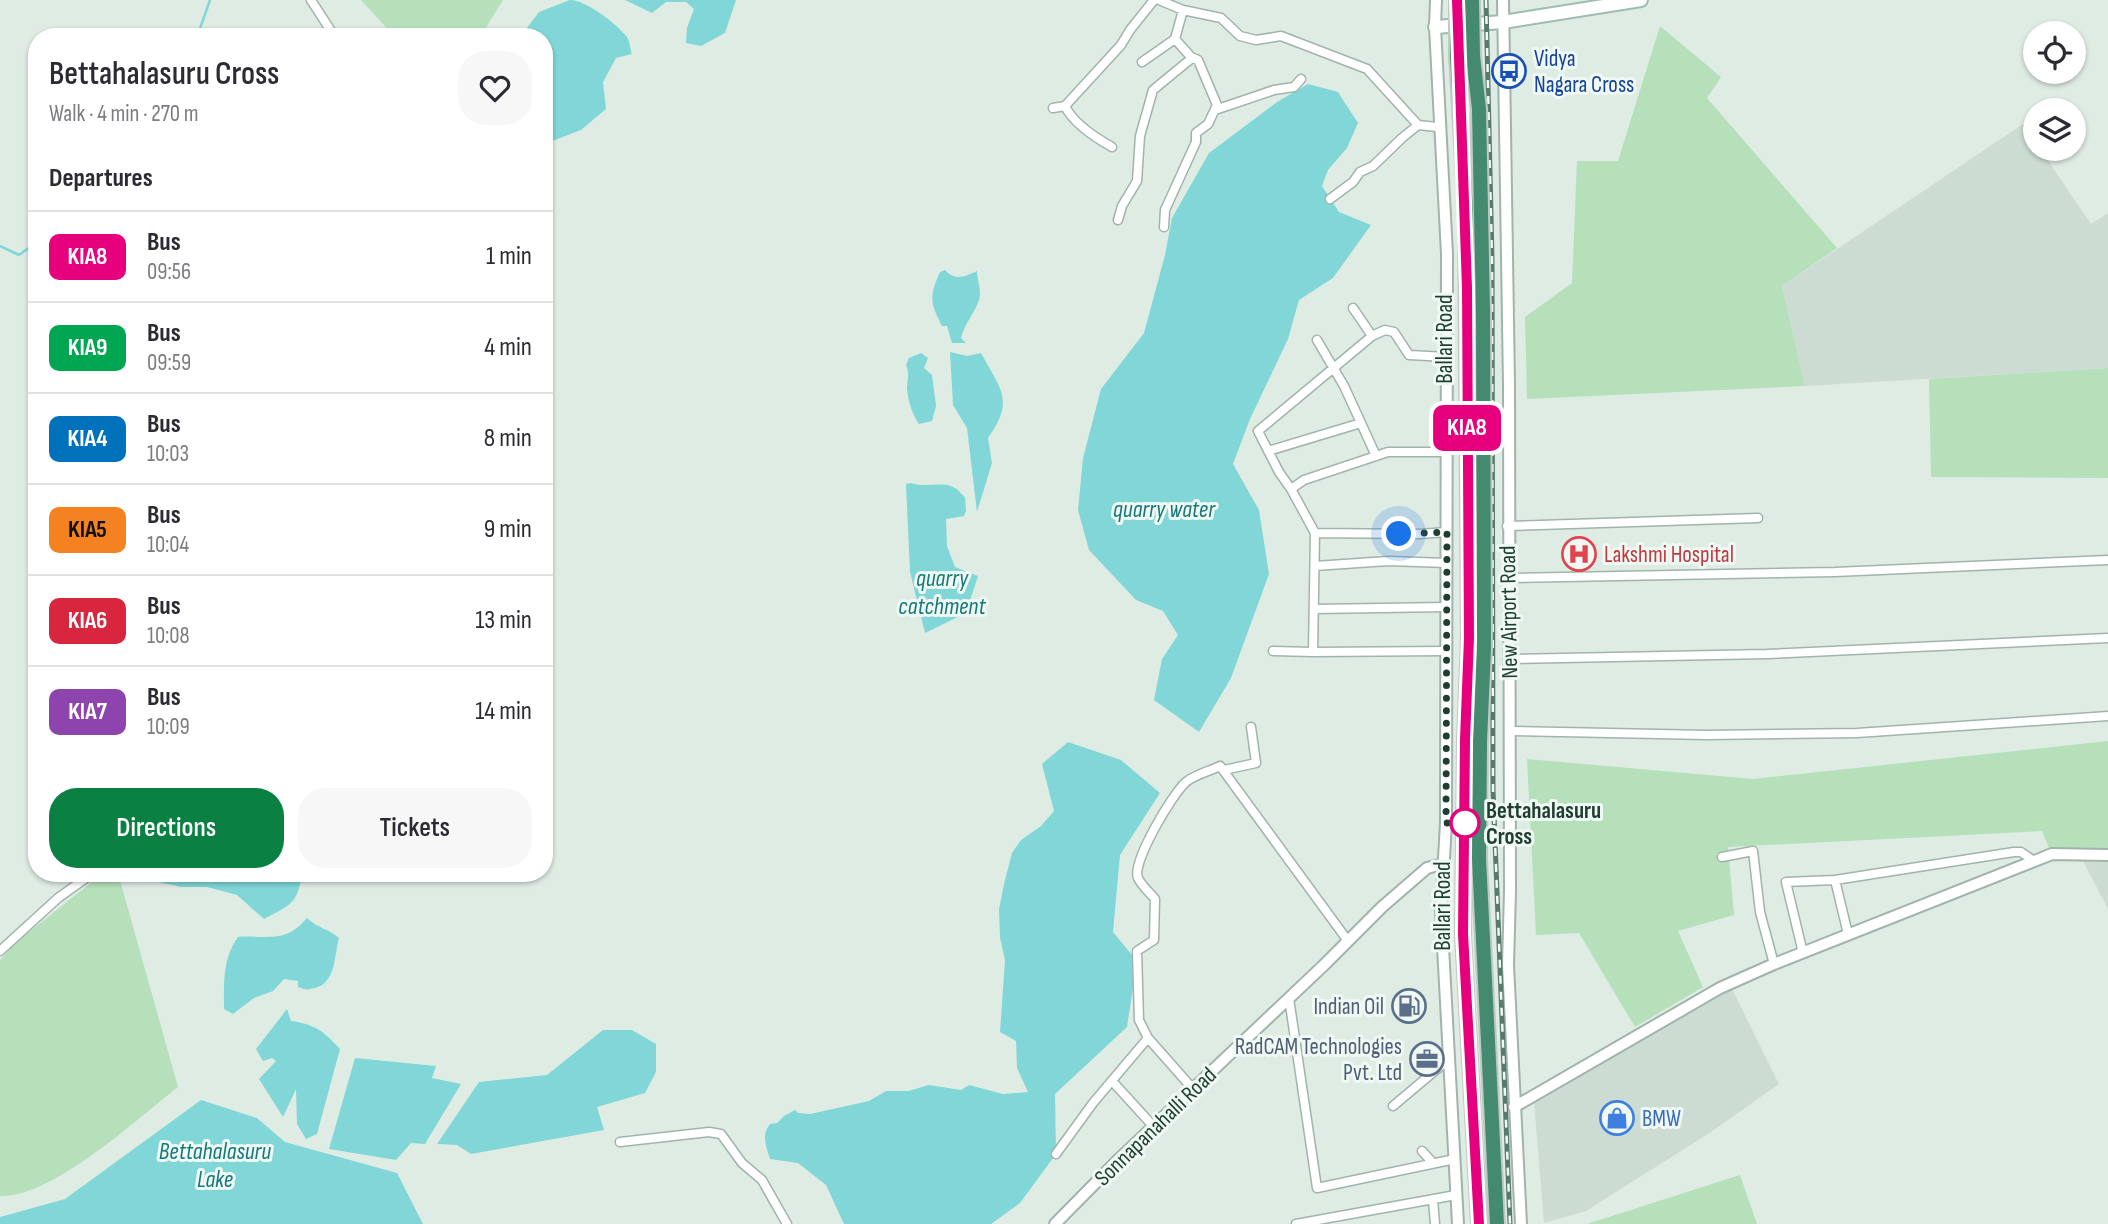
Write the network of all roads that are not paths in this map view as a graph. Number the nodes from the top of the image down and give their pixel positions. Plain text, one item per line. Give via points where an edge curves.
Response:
1 (311, 0) edge
2 (1157, 0) edge
3 (1436, 0) edge
4 (1457, 0) edge
5 (1472, 0) edge
6 (1503, 0) edge
7 (1642, 0) edge
8 (1184, 10) junction
9 (1503, 22) junction
10 (1435, 27) junction
11 (329, 28) edge
12 (1175, 39) junction
13 (1192, 58) junction
14 (1142, 62) dead end
15 (1301, 79) dead end
16 (1065, 106) junction
17 (1053, 108) dead end
18 (1216, 110) junction
19 (1419, 125) junction
20 (1437, 127) dead end
21 (1112, 147) dead end
22 (1331, 199) dead end
23 (1118, 220) dead end
24 (1164, 227) dead end
25 (1353, 308) dead end
26 (1372, 336) junction
27 (1317, 341) dead end
28 (1447, 357) junction
29 (1334, 368) junction
30 (1361, 423) junction
31 (1268, 451) junction
32 (1447, 452) junction
33 (1376, 456) junction
34 (1291, 489) junction
35 (1758, 518) dead end
36 (1507, 526) junction
37 (1447, 532) junction
38 (1315, 533) junction
39 (2108, 560) edge
40 (1447, 563) junction
41 (1315, 566) junction
42 (1508, 578) junction
43 (1447, 607) junction
44 (1314, 609) junction
45 (2108, 638) edge
46 (1273, 651) dead end
47 (1447, 651) junction
48 (1314, 652) junction
49 (1509, 659) junction
50 (2108, 716) edge
51 (1251, 727) dead end
52 (1510, 731) junction
53 (1224, 770) junction
54 (2108, 855) edge
55 (1723, 857) dead end
56 (2034, 862) junction
57 (1443, 864) junction
58 (1835, 880) junction
59 (80, 882) edge
60 (1848, 934) junction
61 (1349, 941) junction
62 (0, 951) edge
63 (1803, 953) junction
64 (1774, 964) junction
65 (1289, 998) junction
66 (1148, 1038) junction
67 (1449, 1059) junction
68 (1112, 1081) junction
69 (1193, 1089) junction
70 (1393, 1106) dead end
71 (1514, 1107) junction
72 (1154, 1127) junction
73 (620, 1143) dead end
74 (1422, 1151) dead end
75 (1056, 1154) dead end
76 (1455, 1159) junction
77 (1433, 1163) junction
78 (1457, 1195) junction
79 (1433, 1199) junction
80 (787, 1224) edge
81 (1055, 1224) edge
82 (1296, 1224) edge
83 (1435, 1224) edge
84 (1458, 1224) edge
85 (1479, 1224) edge
86 (1497, 1224) edge
87 (1521, 1224) edge

1 - 11 street
2 - 8 street
2 - 16 street
3 - 10 street
4 - 85 highway, Ballari Road, bridge via 1466,238 1469,638 1463,934
5 - 86 highway, Ballari Road, bridge via 1483,312 1479,859
6 - 9 street, New Airport Road
7 - 9 main road
8 - 12 street
8 - 19 street via 1221,18 1240,36 1256,40 1281,36 1367,69
9 - 10 main road
9 - 36 street, New Airport Road
10 - 28 street via 1447,254
12 - 13 street
12 - 14 street
13 - 18 street via 1198,60
13 - 23 street via 1153,90 1140,136 1136,181
15 - 18 street via 1294,87
16 - 17 street
16 - 21 street via 1073,118
18 - 24 street via 1196,133 1166,210
19 - 20 street
19 - 22 street
25 - 26 street
26 - 28 street via 1385,330 1394,332 1409,355
26 - 29 street
27 - 29 street
28 - 32 street
29 - 30 street
29 - 31 street via 1258,430
30 - 31 street
30 - 33 street
31 - 34 street
32 - 33 street
32 - 37 street
33 - 34 street via 1304,480
34 - 38 street
35 - 36 street
36 - 42 street, New Airport Road
37 - 38 street
37 - 40 street
38 - 41 street
39 - 42 street via 1835,572
40 - 41 street
40 - 43 street
41 - 44 street
42 - 49 street, New Airport Road
43 - 44 street
43 - 47 street
44 - 48 street
45 - 49 street
46 - 48 street
47 - 48 street
47 - 57 street
49 - 52 street, New Airport Road
50 - 52 street via 1857,733
51 - 53 street via 1256,763
52 - 71 street, New Airport Road via 1508,965
53 - 61 street
53 - 66 street via 1220,766 1186,782 1148,841 1137,869 1138,878 1155,899 1154,940 1137,951 1139,1020
54 - 56 street via 2052,854
55 - 64 street via 1753,851 1760,912
56 - 58 street via 2014,852
56 - 60 street
57 - 61 street, Sonnapanahalli Road via 1427,869
57 - 67 street
58 - 60 street
58 - 63 street via 1786,882
59 - 62 street
60 - 63 street
61 - 65 street, Sonnapanahalli Road
63 - 64 street
64 - 71 street via 1720,988
65 - 69 street, Sonnapanahalli Road
65 - 77 street via 1317,1188
66 - 68 street
66 - 69 street
67 - 70 street
67 - 76 street
68 - 72 street
68 - 75 street
69 - 72 street, Sonnapanahalli Road
71 - 87 street, New Airport Road
72 - 81 street, Sonnapanahalli Road
73 - 80 street via 721,1134 742,1163 757,1173
74 - 77 street
76 - 77 street
76 - 78 street
78 - 79 street
78 - 84 street
79 - 82 street
79 - 83 street

